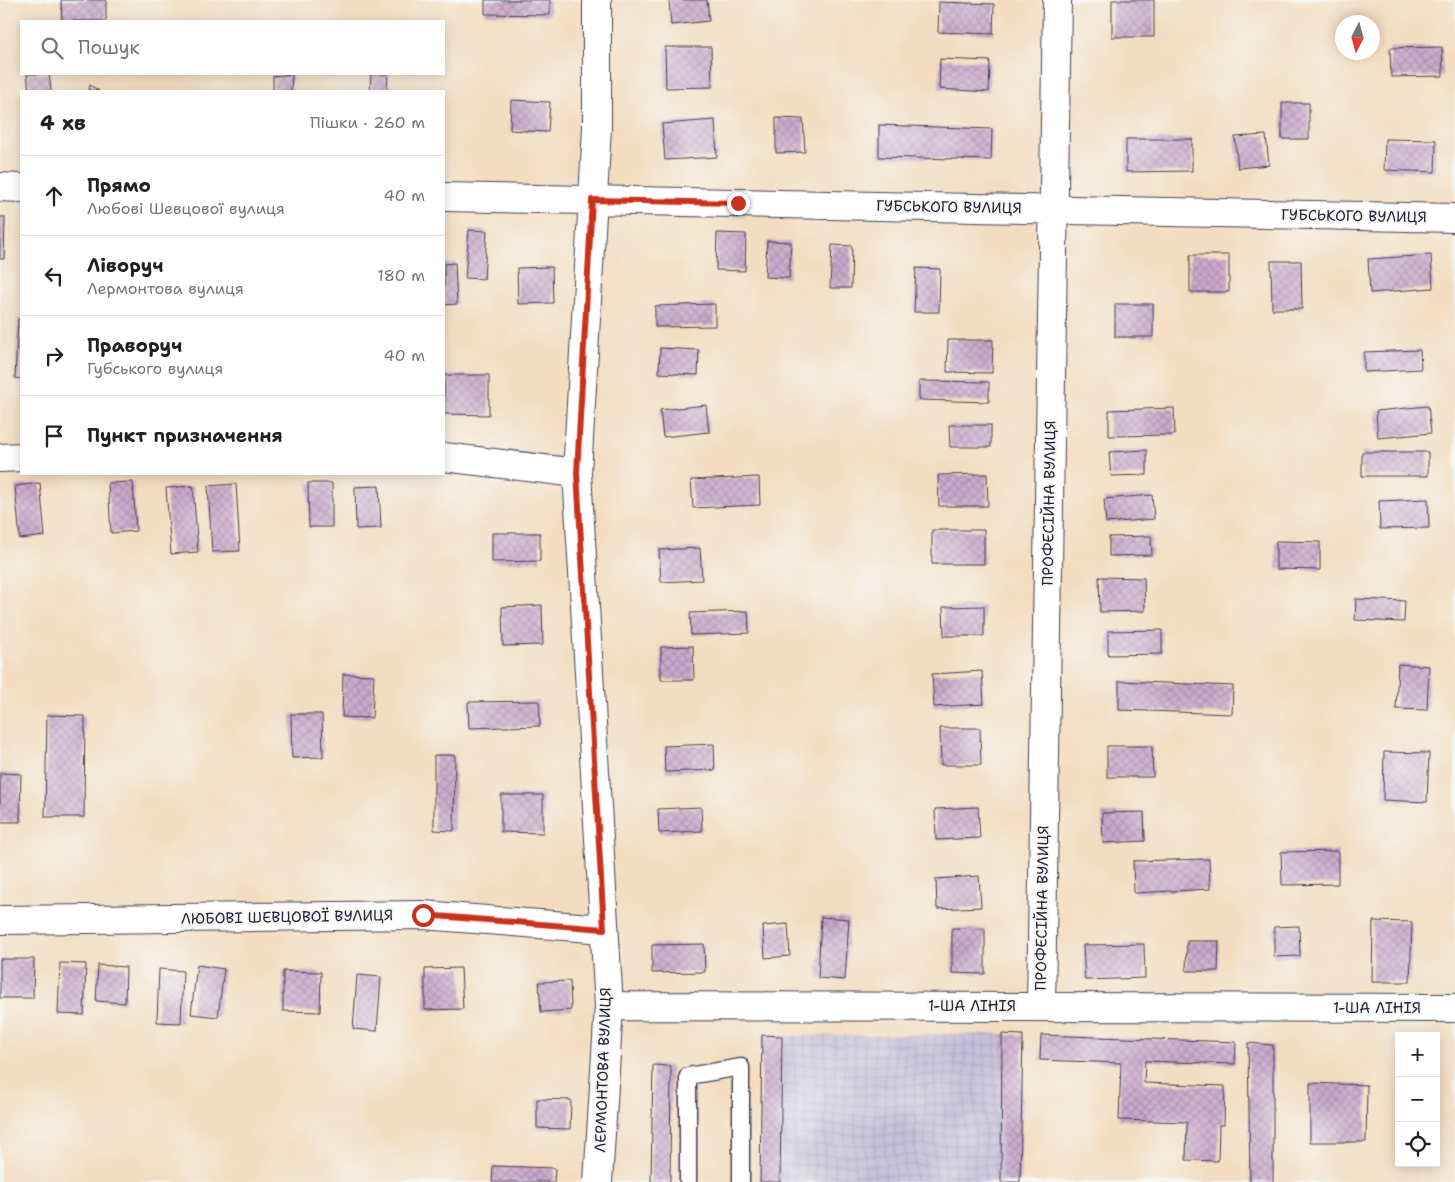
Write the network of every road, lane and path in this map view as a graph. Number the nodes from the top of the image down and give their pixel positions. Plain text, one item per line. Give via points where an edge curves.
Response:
1 (597, 0) edge
2 (1057, 0) edge
3 (0, 188) edge
4 (20, 188) edge
5 (445, 197) edge
6 (592, 200) junction
7 (1054, 209) junction
8 (1455, 218) edge
9 (20, 457) edge
10 (445, 457) edge
11 (0, 458) edge
12 (577, 473) junction
13 (0, 920) edge
14 (604, 929) junction
15 (609, 1006) junction
16 (1041, 1006) junction
17 (1455, 1008) edge
18 (598, 1182) edge
19 (688, 1182) edge
20 (741, 1182) edge

1 - 6 street, ЛЕРМОНТОВА ВУЛИЦЯ via 597,128
2 - 7 street, ПРОФЕСІЙНА ВУЛИЦЯ
3 - 4 street
5 - 6 street, ГУБСЬКОГО ВУЛИЦЯ
6 - 7 street, ГУБСЬКОГО ВУЛИЦЯ
6 - 12 street, ЛЕРМОНТОВА ВУЛИЦЯ
7 - 8 street, ГУБСЬКОГО ВУЛИЦЯ
7 - 16 street, ПРОФЕСІЙНА ВУЛИЦЯ
9 - 11 street
10 - 12 street
12 - 14 street, ЛЕРМОНТОВА ВУЛИЦЯ
13 - 14 street, ЛЮБОВІ ШЕВЦОВОЇ ВУЛИЦЯ via 423,915
14 - 15 street, ЛЕРМОНТОВА ВУЛИЦЯ
15 - 16 street, 1-ША ЛІНІЯ
15 - 18 street, ЛЕРМОНТОВА ВУЛИЦЯ
16 - 17 street, 1-ША ЛІНІЯ
19 - 20 lane via 688,1076 741,1067

